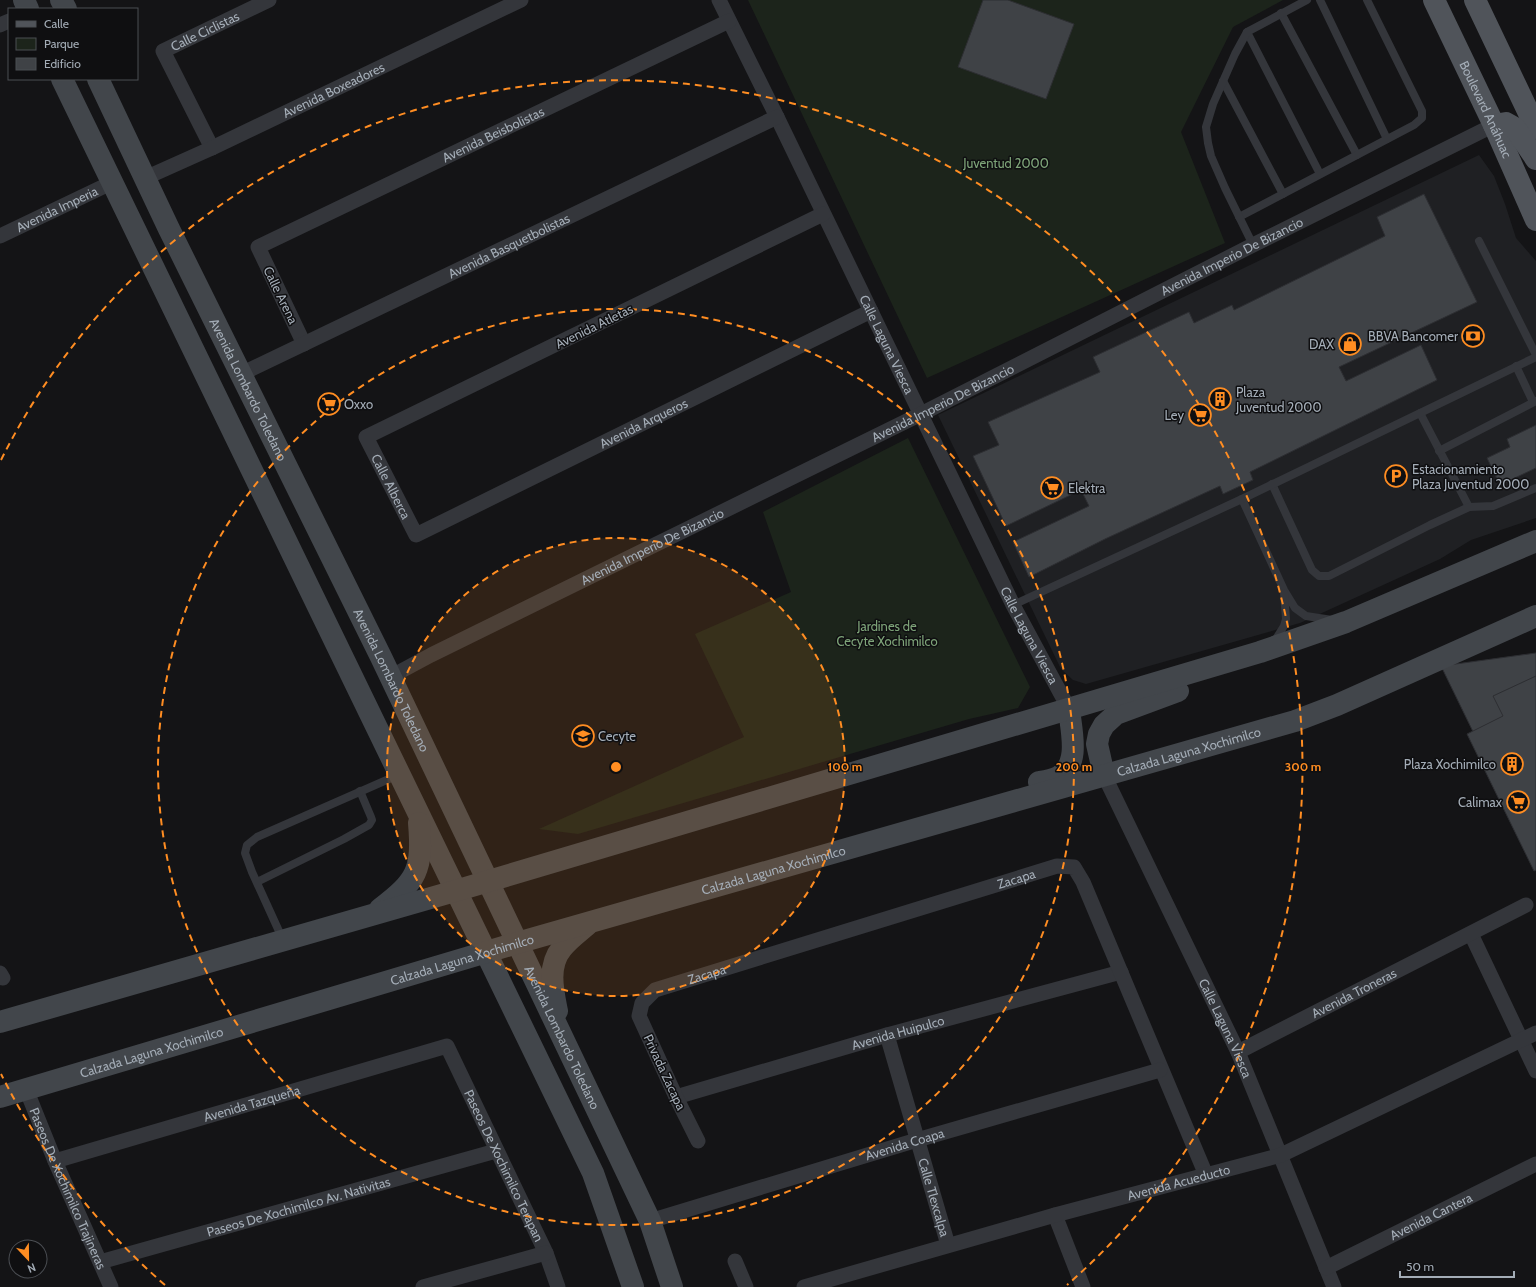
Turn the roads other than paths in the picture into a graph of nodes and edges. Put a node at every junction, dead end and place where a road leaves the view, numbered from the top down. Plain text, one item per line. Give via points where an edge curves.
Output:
1 (269, 0) edge
2 (521, 0) edge
3 (719, 0) edge
4 (1307, 0) edge
5 (1320, 0) edge
6 (1367, 0) edge
7 (1434, 0) edge
8 (1475, 0) edge
9 (1281, 13) junction
10 (729, 21) junction
11 (1247, 32) junction
12 (62, 80) edge
13 (98, 80) edge
14 (1223, 82) junction
15 (777, 117) junction
16 (1494, 125) junction
17 (1536, 128) edge
18 (1387, 139) junction
19 (212, 148) junction
20 (1357, 155) junction
21 (1536, 158) edge
22 (1320, 174) junction
23 (145, 178) junction
24 (113, 182) junction
25 (1283, 194) junction
26 (823, 214) junction
27 (1239, 217) junction
28 (1536, 220) edge
29 (169, 229) junction
30 (0, 236) edge
31 (1479, 241) dead end
32 (1253, 245) junction
33 (258, 246) joint
34 (172, 304) junction
35 (871, 311) junction
36 (304, 344) junction
37 (1536, 356) edge
38 (1516, 366) junction
39 (239, 369) junction
40 (1535, 402) edge
41 (1420, 412) junction
42 (921, 414) junction
43 (366, 437) joint
44 (1439, 451) junction
45 (1272, 484) junction
46 (1536, 488) edge
47 (1242, 499) junction
48 (1469, 508) junction
49 (416, 535) joint
50 (1536, 541) edge
51 (1284, 590) junction
52 (1014, 605) junction
53 (1536, 616) edge
54 (1346, 622) junction
55 (1302, 638) junction
56 (1260, 652) junction
57 (390, 677) junction
58 (1069, 709) junction
59 (399, 774) junction
60 (1104, 775) junction
61 (360, 791) junction
62 (418, 814) junction
63 (856, 845) junction
64 (488, 881) junction
65 (257, 882) junction
66 (455, 891) junction
67 (1526, 905) dead end
68 (370, 916) junction
69 (591, 921) junction
70 (1471, 934) junction
71 (284, 941) junction
72 (516, 943) junction
73 (485, 952) junction
74 (1121, 972) junction
75 (642, 1003) joint
76 (0, 1022) edge
77 (1536, 1033) edge
78 (560, 1034) junction
79 (887, 1035) junction
80 (1520, 1040) junction
81 (447, 1046) joint
82 (1238, 1052) junction
83 (1160, 1070) junction
84 (1536, 1071) edge
85 (26, 1089) junction
86 (0, 1097) edge
87 (676, 1097) junction
88 (917, 1140) junction
89 (698, 1141) dead end
90 (496, 1150) junction
91 (1281, 1155) junction
92 (55, 1161) junction
93 (1536, 1164) edge
94 (1206, 1175) junction
95 (1055, 1216) junction
96 (650, 1221) junction
97 (948, 1245) junction
98 (546, 1253) junction
99 (735, 1261) dead end
100 (100, 1262) junction
101 (1326, 1268) junction
102 (111, 1287) edge
103 (423, 1287) edge
104 (558, 1287) edge
105 (633, 1287) edge
106 (672, 1287) edge
107 (746, 1287) edge
108 (804, 1287) edge
109 (1083, 1287) edge
110 (1334, 1287) edge

1 - 19 street, Calle Ciclistas via 163,51
2 - 19 street, Avenida Boxeadores
3 - 10 street, Calle Laguna Viesca
4 - 9 lane
5 - 18 lane
6 - 18 lane via 1422,111 1422,118 1414,125
7 - 16 main road, Boulevard Anáhuac
8 - 17 main road
9 - 11 lane
9 - 20 lane
10 - 15 street, Calle Laguna Viesca
10 - 33 street, Avenida Beisbolistas
11 - 14 lane
11 - 22 lane
12 - 24 main road
13 - 23 main road, Avenida Lombardo Toledano
14 - 25 lane
14 - 27 lane via 1212,104 1206,127 1214,163
15 - 26 street, Calle Laguna Viesca
15 - 36 street, Avenida Basquetbolistas
16 - 21 main road via 1506,123 1515,128
16 - 28 main road, Boulevard Anáhuac
16 - 32 street, Avenida Imperio De Bizancio
18 - 20 lane
19 - 23 street, Avenida Boxeadores
20 - 22 lane
22 - 25 lane
23 - 29 main road, Avenida Lombardo Toledano
24 - 29 main road via 142,221 153,229
24 - 30 street, Avenida Imperia
24 - 34 main road
25 - 27 lane
26 - 35 street, Calle Laguna Viesca
26 - 43 street, Avenida Atletas
27 - 32 lane
29 - 39 main road, Avenida Lombardo Toledano
31 - 37 lane
32 - 42 street, Avenida Imperio De Bizancio
33 - 36 street, Calle Arena
34 - 39 main road via 183,301 196,305
34 - 59 main road
35 - 42 street, Calle Laguna Viesca
35 - 49 street, Avenida Arqueros
36 - 39 street, Avenida Basquetbolistas
37 - 38 lane
38 - 40 lane
38 - 41 lane
39 - 57 main road, Avenida Lombardo Toledano
40 - 44 lane
41 - 44 lane
41 - 45 lane
42 - 52 street, Calle Laguna Viesca
42 - 57 street, Avenida Imperio De Bizancio
43 - 49 street, Calle Alberca
44 - 48 lane
45 - 47 lane
45 - 48 lane via 1312,570 1319,576 1328,576
46 - 48 lane via 1493,506
47 - 51 lane
47 - 52 lane
50 - 54 main road
51 - 54 lane via 1295,608 1306,616
51 - 56 lane via 1284,626 1274,642
52 - 58 street, Calle Laguna Viesca
53 - 60 main road, Calzada Laguna Xochimilco via 1312,715
54 - 55 main road
55 - 56 main road
55 - 60 main road via 1273,656 1116,714 1104,725 1097,744
56 - 58 main road
57 - 64 main road, Avenida Lombardo Toledano
58 - 63 main road via 1073,750 1071,762 1058,777 895,825 878,831
58 - 64 main road
59 - 61 lane
59 - 62 main road
60 - 63 main road, Calzada Laguna Xochimilco
60 - 82 street, Calle Laguna Viesca
61 - 65 lane via 372,820 369,825
61 - 65 lane via 257,837 247,845 245,853
62 - 66 main road
62 - 68 main road via 421,841 419,865 410,883 399,895
63 - 69 main road, Calzada Laguna Xochimilco
64 - 66 main road
64 - 72 main road, Avenida Lombardo Toledano
65 - 71 lane
66 - 68 main road
66 - 73 main road
67 - 70 street, Avenida Troneras
68 - 71 main road
69 - 72 main road, Calzada Laguna Xochimilco
69 - 78 main road via 561,948 554,964 552,982
70 - 80 street
70 - 82 street, Avenida Troneras
71 - 76 main road
72 - 73 main road, Calzada Laguna Xochimilco
72 - 78 main road, Avenida Lombardo Toledano
73 - 85 main road, Calzada Laguna Xochimilco
73 - 105 main road via 592,1173
74 - 75 street, Zacapa via 1083,882 1074,867 1057,866 655,990
74 - 79 street, Avenida Huipulco
74 - 83 street, Zacapa
75 - 87 street, Privada Zacapa via 639,1016
77 - 80 street, Avenida Acueducto
78 - 96 main road, Avenida Lombardo Toledano
79 - 87 street, Avenida Huipulco
79 - 88 street, Calle Tlexcalpa
80 - 84 street
80 - 91 street, Avenida Acueducto
81 - 90 street, Paseos De Xochimilco Terapan
81 - 92 street, Avenida Tazqueña
82 - 91 street, Calle Laguna Viesca
83 - 88 street, Avenida Coapa
83 - 94 street, Zacapa
85 - 86 main road, Calzada Laguna Xochimilco
85 - 92 street, Paseos De Xochimilco Trajineras
87 - 89 street, Privada Zacapa
88 - 96 street, Avenida Coapa
88 - 97 street, Calle Tlexcalpa
90 - 98 street, Paseos De Xochimilco Terapan
90 - 100 street, Paseos De Xochimilco Av. Nativitas
91 - 94 street, Avenida Acueducto
91 - 101 street, Calle Laguna Viesca
92 - 100 street, Paseos De Xochimilco Trajineras
93 - 101 street, Avenida Cantera
94 - 95 street, Avenida Acueducto
95 - 97 street, Avenida Acueducto
95 - 109 street
96 - 106 main road, Avenida Lombardo Toledano
97 - 108 street, Avenida Acueducto
98 - 103 street
98 - 104 street, Paseos De Xochimilco Terapan
99 - 107 street
100 - 102 street, Paseos De Xochimilco Trajineras
101 - 110 street, Calle Laguna Viesca

